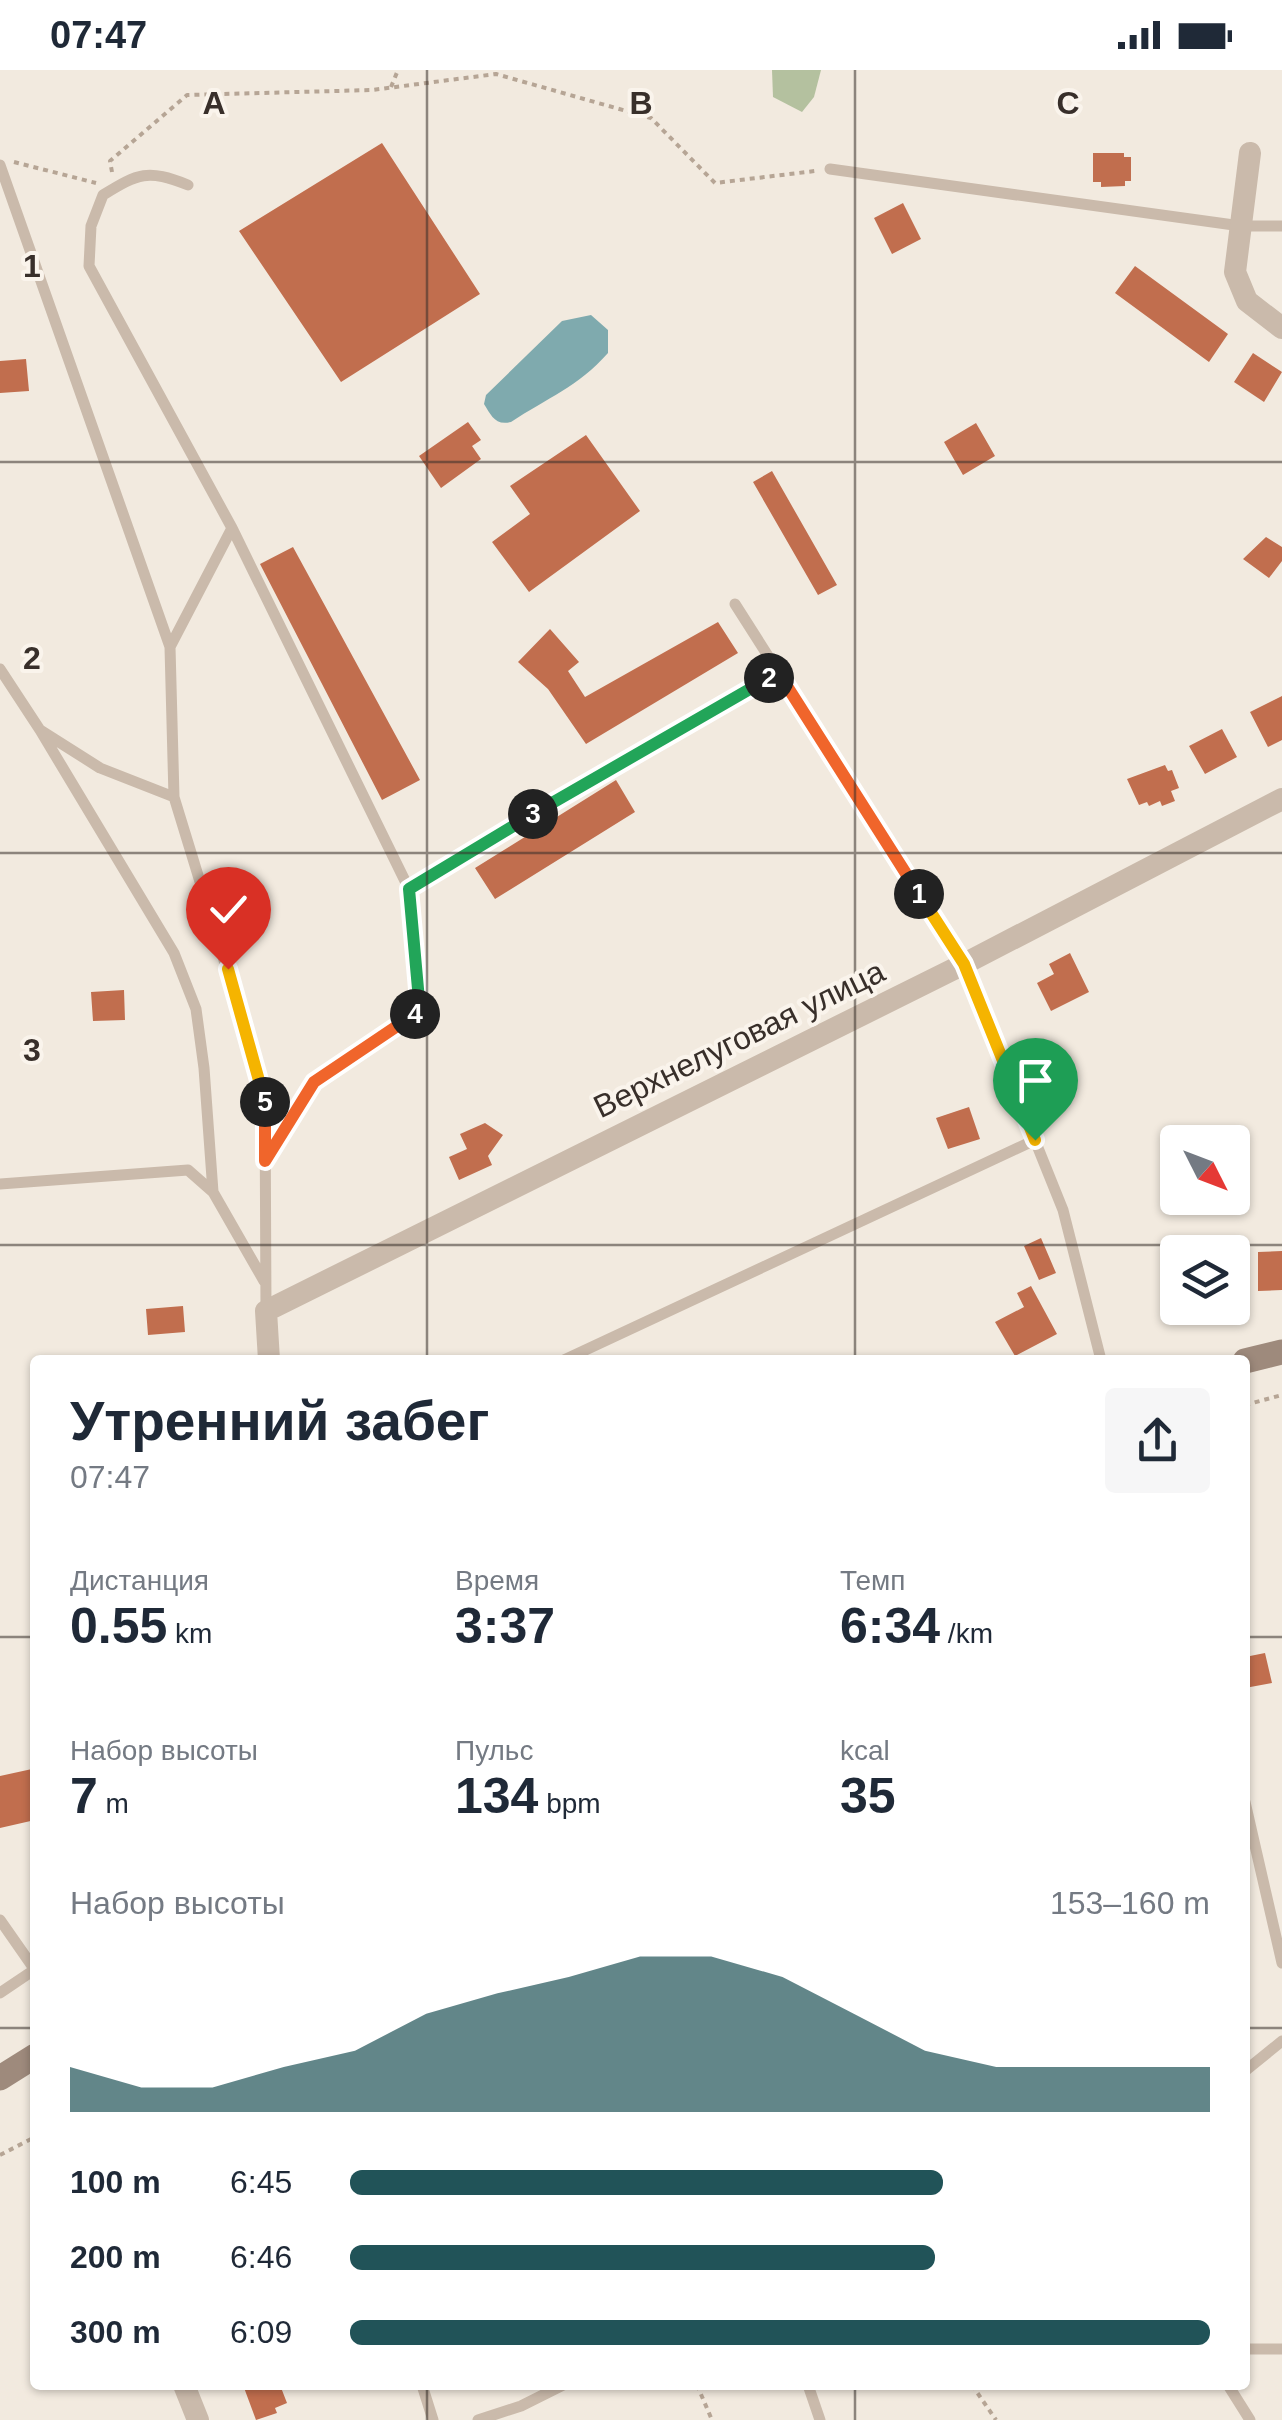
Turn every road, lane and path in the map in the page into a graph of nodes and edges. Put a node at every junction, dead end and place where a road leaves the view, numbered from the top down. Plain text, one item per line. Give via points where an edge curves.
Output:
1 (398, 70) edge
2 (390, 87) junction
3 (1250, 153) dead end
4 (0, 162) edge
5 (830, 169) joint
6 (188, 185) dead end
7 (114, 188) junction
8 (1241, 226) junction
9 (1282, 226) edge
10 (1282, 328) edge
11 (232, 528) junction
12 (734, 604) dead end
13 (170, 647) junction
14 (0, 668) edge
15 (778, 672) junction
16 (40, 730) junction
17 (174, 797) junction
18 (1282, 798) edge
19 (409, 889) junction
20 (964, 964) junction
21 (1035, 1140) junction
22 (265, 1161) junction
23 (0, 1184) edge
24 (213, 1192) junction
25 (266, 1284) junction
26 (266, 1310) junction
27 (1282, 1352) edge
28 (269, 1355) edge
29 (575, 1355) edge
30 (1100, 1355) edge
31 (1250, 1359) edge
32 (1282, 1395) edge
33 (1250, 1404) edge
34 (1250, 1824) edge
35 (0, 1920) edge
36 (1282, 1963) edge
37 (30, 1964) edge
38 (30, 1973) edge
39 (0, 1992) edge
40 (1282, 2041) edge
41 (30, 2059) edge
42 (1250, 2067) edge
43 (0, 2078) edge
44 (30, 2140) edge
45 (0, 2155) edge
46 (1282, 2349) edge
47 (1250, 2350) edge
48 (186, 2390) edge
49 (424, 2390) edge
50 (553, 2390) edge
51 (698, 2390) edge
52 (810, 2390) edge
53 (975, 2390) edge
54 (1231, 2390) edge
55 (198, 2420) edge
56 (433, 2420) edge
57 (478, 2420) edge
58 (712, 2420) edge
59 (820, 2420) edge
60 (996, 2420) edge
61 (1250, 2420) edge

1 - 2 path
2 - 5 path via 496,74 651,118 715,183
2 - 7 path via 187,95 110,161
3 - 8 street
4 - 7 path
4 - 13 lane
5 - 8 lane
6 - 7 lane via 145,173
7 - 11 lane via 103,195 90,226 89,266
8 - 9 lane
8 - 10 street via 1235,272 1247,301
11 - 13 lane
11 - 19 lane
12 - 15 lane
13 - 17 lane
14 - 16 lane
15 - 19 lane
15 - 20 lane
16 - 17 lane via 100,768
16 - 24 lane via 174,952 196,1009
17 - 22 lane via 265,1094
18 - 20 street, Верхнелуговая улица
19 - 22 lane via 420,1011 314,1082
20 - 21 lane
20 - 26 street, Верхнелуговая улица
21 - 29 lane
21 - 30 lane via 1064,1210
22 - 25 lane
23 - 24 lane via 188,1170
24 - 25 lane
25 - 26 lane
26 - 28 street
27 - 31 main road
32 - 33 path
34 - 36 lane
35 - 37 lane
38 - 39 lane
40 - 42 lane
41 - 43 main road
44 - 45 path
46 - 47 lane
48 - 55 street
49 - 56 lane
50 - 57 lane
51 - 58 path
52 - 59 lane
53 - 60 path
54 - 61 lane

